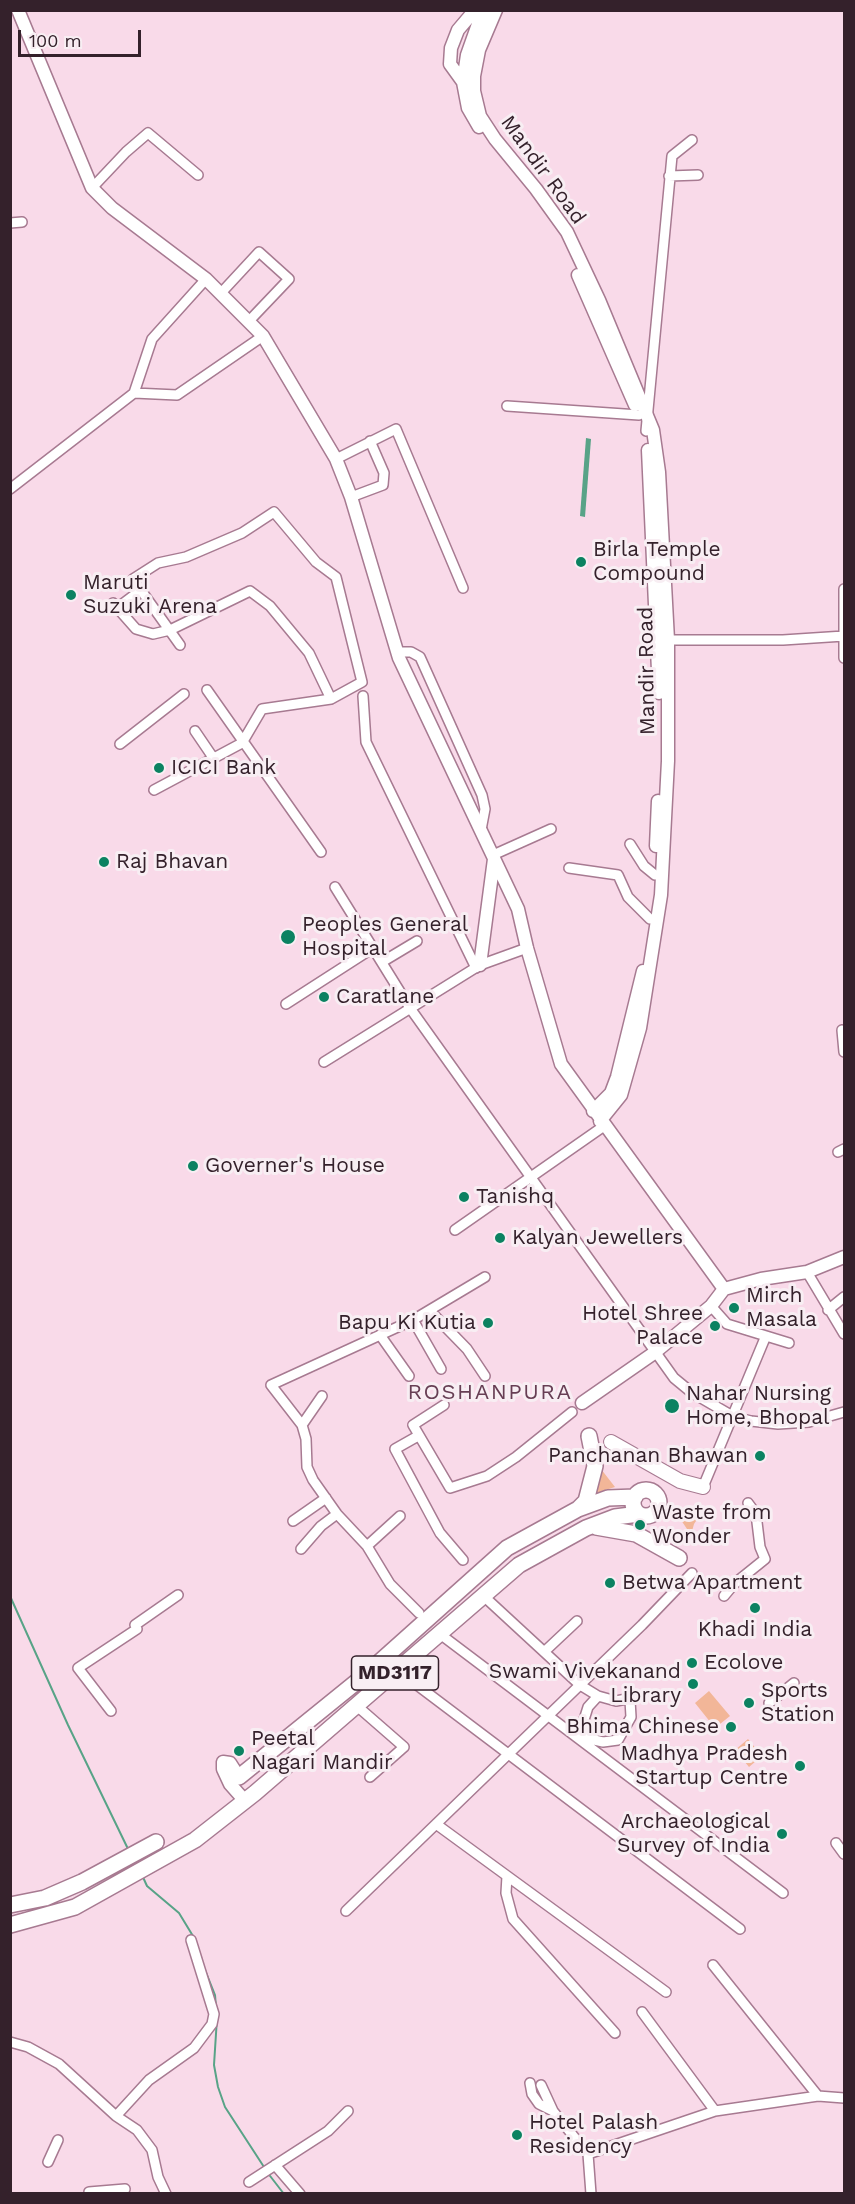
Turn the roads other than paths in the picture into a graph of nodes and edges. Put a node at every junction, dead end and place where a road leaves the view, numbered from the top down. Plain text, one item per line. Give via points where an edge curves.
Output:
1 (18, 10) edge
2 (476, 10) edge
3 (483, 10) edge
4 (496, 10) edge
5 (463, 82) junction
6 (692, 140) dead end
7 (198, 175) dead end
8 (698, 175) dead end
9 (669, 176) junction
10 (92, 189) junction
11 (10, 222) edge
12 (22, 222) dead end
13 (206, 279) junction
14 (221, 293) junction
15 (249, 321) junction
16 (263, 336) junction
17 (134, 393) junction
18 (507, 406) dead end
19 (643, 416) junction
20 (370, 441) junction
21 (336, 459) junction
22 (10, 489) edge
23 (351, 497) junction
24 (463, 588) dead end
25 (844, 589) edge
26 (141, 590) junction
27 (170, 630) junction
28 (844, 637) edge
29 (668, 640) junction
30 (180, 645) dead end
31 (398, 652) junction
32 (844, 658) edge
33 (207, 690) dead end
34 (184, 694) dead end
35 (363, 696) dead end
36 (331, 699) junction
37 (195, 731) dead end
38 (242, 743) junction
39 (120, 744) dead end
40 (212, 756) junction
41 (154, 790) dead end
42 (551, 829) dead end
43 (481, 830) junction
44 (630, 844) dead end
45 (321, 852) dead end
46 (494, 856) junction
47 (569, 868) dead end
48 (655, 875) junction
49 (335, 887) dead end
50 (650, 919) junction
51 (417, 941) dead end
52 (373, 948) junction
53 (527, 948) junction
54 (382, 963) junction
55 (478, 966) junction
56 (286, 1004) dead end
57 (410, 1008) junction
58 (842, 1030) dead end
59 (844, 1052) edge
60 (324, 1062) dead end
61 (599, 1119) junction
62 (529, 1178) junction
63 (455, 1230) dead end
64 (844, 1257) edge
65 (807, 1272) junction
66 (485, 1277) dead end
67 (724, 1289) junction
68 (844, 1297) edge
69 (711, 1306) junction
70 (828, 1310) junction
71 (430, 1311) junction
72 (413, 1320) junction
73 (844, 1334) edge
74 (380, 1335) junction
75 (765, 1338) junction
76 (789, 1343) dead end
77 (654, 1353) junction
78 (441, 1369) dead end
79 (409, 1376) dead end
80 (485, 1376) dead end
81 (322, 1396) dead end
82 (444, 1405) dead end
83 (577, 1407) joint
84 (844, 1412) edge
85 (734, 1417) junction
86 (303, 1425) junction
87 (418, 1436) junction
88 (589, 1436) dead end
89 (610, 1442) dead end
90 (703, 1487) joint
91 (635, 1497) junction
92 (326, 1498) junction
93 (748, 1503) dead end
94 (578, 1509) junction
95 (337, 1514) junction
96 (639, 1514) junction
97 (400, 1516) dead end
98 (293, 1521) dead end
99 (586, 1528) junction
100 (367, 1546) junction
101 (301, 1549) dead end
102 (679, 1558) dead end
103 (463, 1560) dead end
104 (692, 1573) dead end
105 (178, 1595) dead end
106 (724, 1596) dead end
107 (489, 1601) dead end
108 (419, 1613) dead end
109 (577, 1621) dead end
110 (440, 1634) junction
111 (544, 1652) junction
112 (413, 1682) dead end
113 (794, 1683) dead end
114 (580, 1685) junction
115 (598, 1696) junction
116 (769, 1703) dead end
117 (357, 1706) junction
118 (111, 1711) dead end
119 (548, 1716) junction
120 (509, 1755) junction
121 (239, 1777) joint
122 (370, 1777) dead end
123 (245, 1801) junction
124 (436, 1824) junction
125 (156, 1842) dead end
126 (836, 1844) dead end
127 (844, 1854) edge
128 (507, 1876) junction
129 (783, 1893) dead end
130 (10, 1905) edge
131 (346, 1911) dead end
132 (10, 1925) edge
133 (740, 1929) dead end
134 (191, 1940) dead end
135 (713, 1965) dead end
136 (666, 1992) dead end
137 (642, 2012) dead end
138 (615, 2033) dead end
139 (10, 2042) edge
140 (530, 2083) dead end
141 (541, 2085) dead end
142 (818, 2096) junction
143 (844, 2098) edge
144 (348, 2111) dead end
145 (553, 2111) junction
146 (715, 2111) junction
147 (116, 2116) junction
148 (58, 2140) dead end
149 (588, 2154) junction
150 (48, 2162) dead end
151 (267, 2169) junction
152 (249, 2182) dead end
153 (125, 2189) dead end
154 (89, 2192) edge
155 (166, 2193) edge
156 (300, 2193) edge
157 (591, 2193) edge

1 - 10 street
2 - 5 street via 458,30 451,48 450,64
3 - 5 street, Mandir Road via 467,55
4 - 19 street, Mandir Road via 478,50 474,76 480,116 567,232 602,307
5 - 19 street, Mandir Road via 474,121 561,238
6 - 9 street via 672,156
7 - 10 street via 148,133
8 - 9 street
9 - 19 street
10 - 13 street
11 - 12 street
13 - 14 street
13 - 17 street via 152,339
14 - 15 street
14 - 15 street via 259,252 289,279
15 - 16 street
16 - 17 street via 177,395
16 - 21 street
17 - 22 street
18 - 19 street
19 - 29 street, Mandir Road via 654,435 659,472
19 - 48 street, Mandir Road via 656,570 661,735
20 - 21 street
20 - 23 street via 384,473 382,485
20 - 24 street via 396,429
21 - 23 street
23 - 31 street
25 - 28 street
26 - 27 street
26 - 27 street via 115,605 136,629 153,634
26 - 36 street via 133,579 158,563 186,557 233,537 274,512 316,562 336,577 362,682
27 - 30 street
27 - 36 street via 250,591 270,606 309,653
28 - 29 street
28 - 32 street
29 - 61 street, Mandir Road via 666,828 654,954 640,1028 621,1095
31 - 43 street
31 - 43 street via 420,657 482,795 485,809
33 - 38 street
34 - 39 street
35 - 55 street via 366,742
36 - 38 street via 262,709
37 - 40 street
38 - 40 street
38 - 45 street
40 - 41 street
42 - 46 street
43 - 46 street
44 - 48 street via 644,867
46 - 53 street via 518,909
46 - 55 street
47 - 50 street via 618,876 628,897
48 - 50 street, Mandir Road
49 - 52 street
50 - 61 street, Mandir Road via 645,958 617,1077
51 - 54 street
52 - 54 street
52 - 56 street
53 - 55 street
53 - 61 street via 561,1064
54 - 57 street
55 - 57 street
57 - 60 street
57 - 62 street
58 - 59 street
61 - 62 street
61 - 67 street
62 - 63 street
62 - 77 street
64 - 65 street
65 - 67 street
65 - 70 street
66 - 71 street
67 - 69 street
68 - 70 street
69 - 75 street via 727,1324
69 - 77 street
70 - 73 street
71 - 72 street
71 - 80 street via 467,1349
72 - 74 street
72 - 78 street
74 - 79 street
74 - 86 street via 271,1384
75 - 76 street
75 - 85 street
77 - 83 street
77 - 85 street via 682,1386
81 - 86 street
82 - 87 street via 413,1425
83 - 87 street via 487,1476 450,1488
84 - 85 street via 826,1419 778,1424
85 - 90 street
86 - 92 street via 307,1467
87 - 103 street via 395,1449 440,1533
88 - 94 main road via 595,1466 586,1501
89 - 90 main road via 680,1481
91 - 94 main road, MD3117 via 608,1498
91 - 96 main road via 633,1506
91 - 96 main road, MD3117 via 648,1490 658,1500 653,1513
92 - 95 street
92 - 98 street
93 - 106 street via 756,1514 765,1559
94 - 121 main road, MD3117 via 507,1548 365,1675
95 - 100 street
95 - 101 street
96 - 99 main road, MD3117 via 615,1517
97 - 100 street
99 - 102 main road via 603,1527 636,1534
99 - 110 main road, MD3117 via 519,1565
100 - 108 street via 390,1584
104 - 114 street
105 - 118 street via 78,1668
107 - 111 street
109 - 111 street
110 - 117 main road, MD3117
110 - 119 street
111 - 114 street
112 - 120 street
113 - 116 street
114 - 115 street
114 - 119 street
115 - 115 street via 588,1707 584,1733 603,1743 618,1740 631,1718 633,1699 616,1701
117 - 122 street via 404,1747
117 - 123 main road, MD3117
119 - 120 street
119 - 129 street
120 - 124 street
120 - 133 street
121 - 123 street via 230,1763 223,1762 230,1784
123 - 132 main road, MD3117 via 195,1840 122,1883 75,1907
124 - 128 street
124 - 131 street
125 - 130 main road via 45,1898
126 - 127 street
128 - 136 street
128 - 138 street via 506,1893 513,1918
134 - 147 street via 214,2014 212,2024 194,2048 149,2080
135 - 142 street
137 - 146 street
139 - 147 street via 59,2064
140 - 145 street via 539,2104
141 - 145 street
142 - 143 street
142 - 146 street
144 - 151 street via 327,2131
145 - 149 street
146 - 149 street
147 - 155 street via 137,2130 152,2150
148 - 150 street
149 - 157 street
151 - 152 street
151 - 156 street
153 - 154 street

